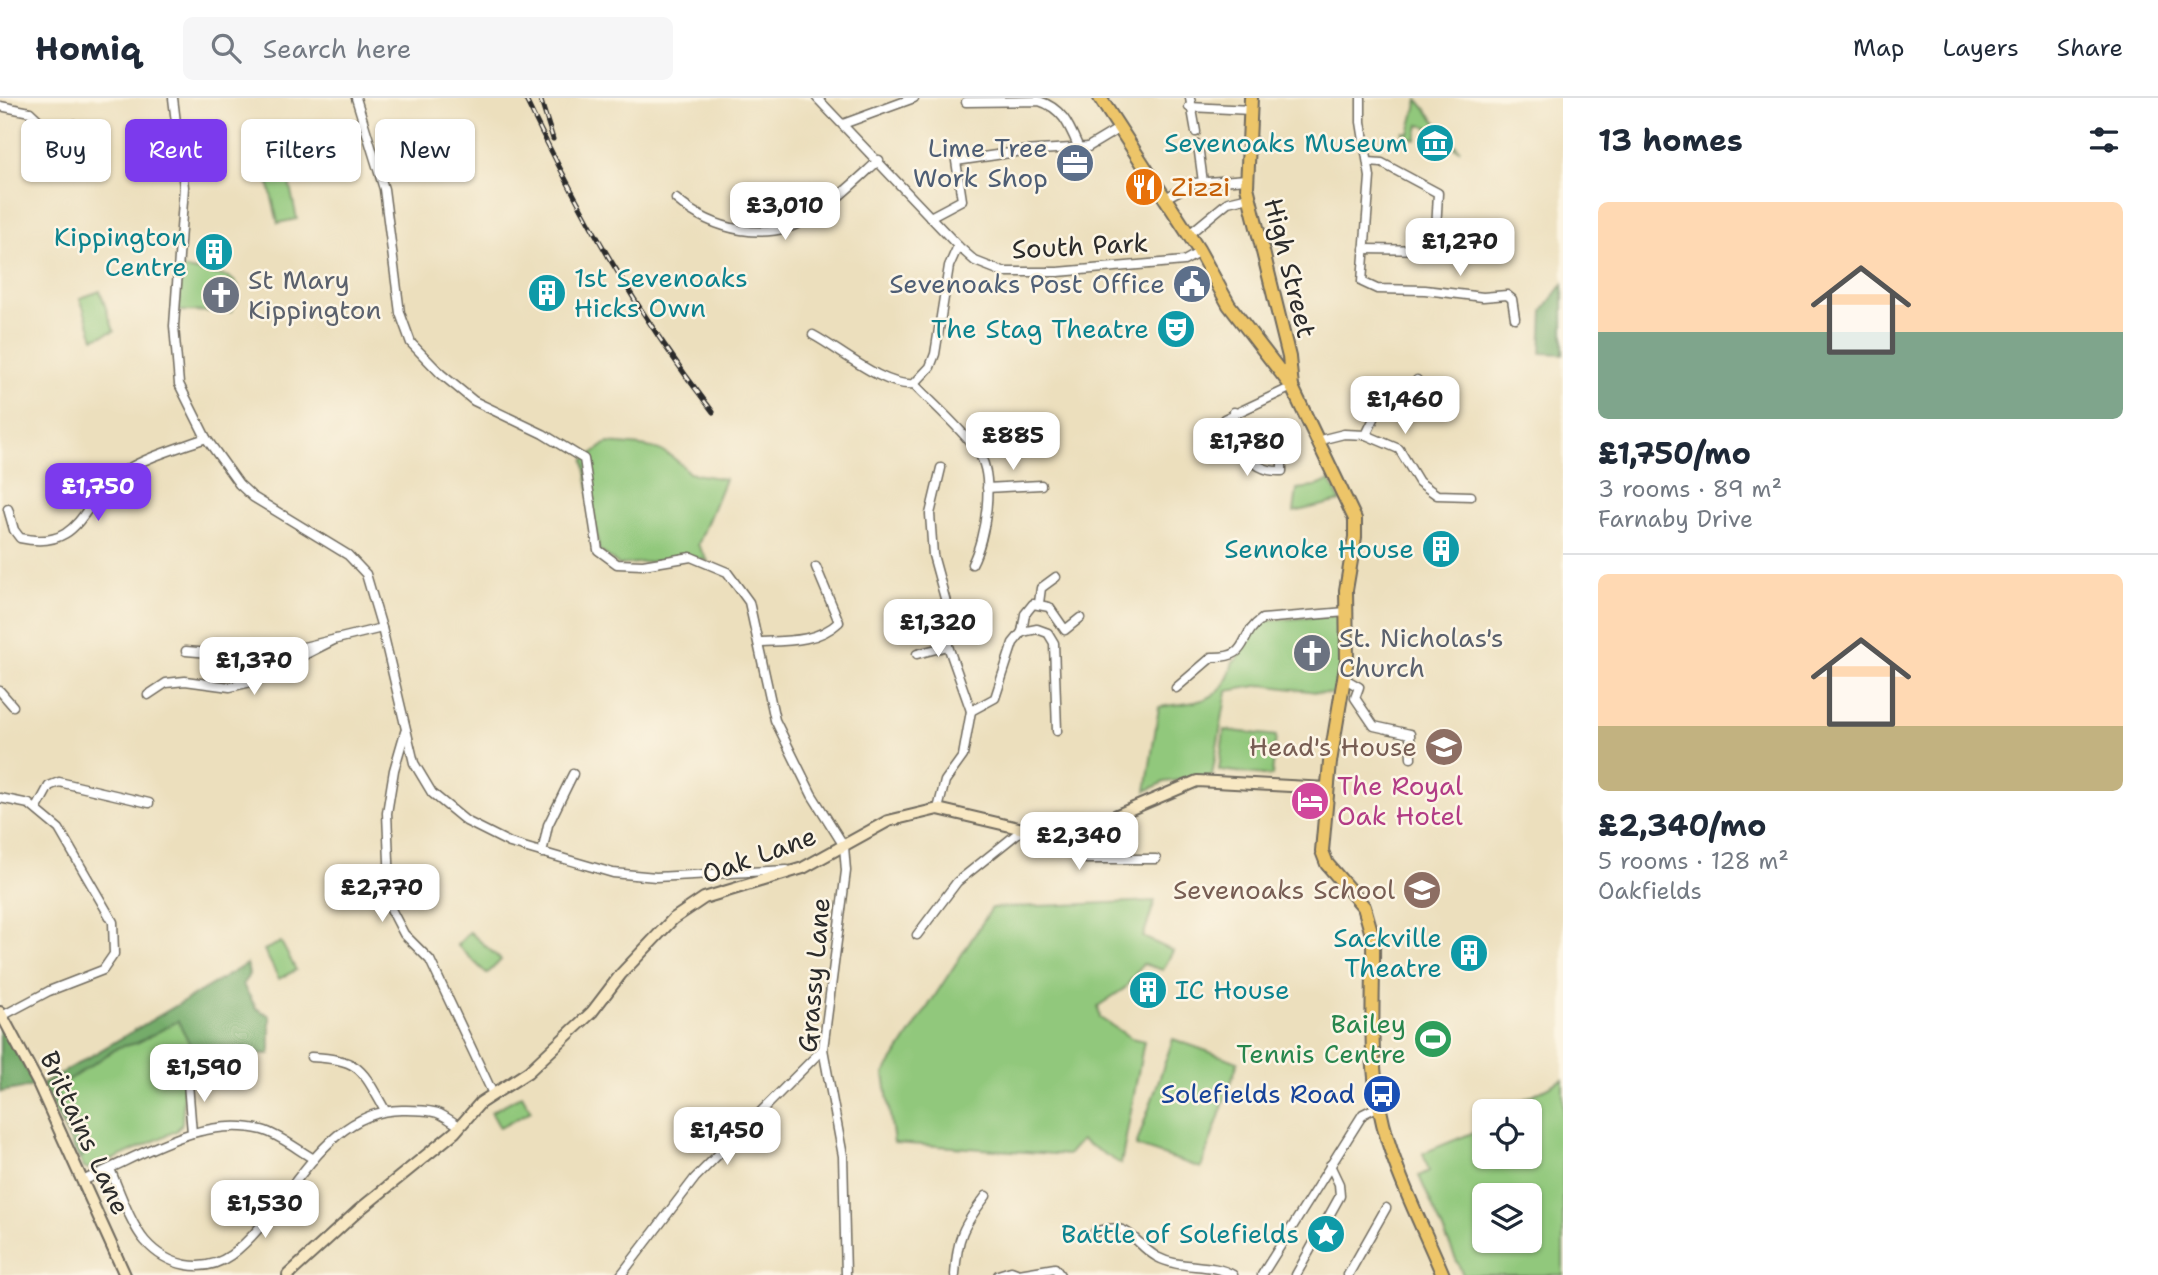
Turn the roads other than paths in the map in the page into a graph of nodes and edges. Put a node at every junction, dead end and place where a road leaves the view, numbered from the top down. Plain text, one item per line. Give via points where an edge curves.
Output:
1 (173, 98) edge
2 (356, 98) edge
3 (817, 98) edge
4 (914, 98) edge
5 (1100, 98) edge
6 (1361, 98) edge
7 (1027, 99) edge
8 (966, 102) dead end
9 (1189, 102) edge
10 (1251, 104) edge
11 (0, 106) edge
12 (37, 119) edge
13 (843, 124) junction
14 (1118, 129) junction
15 (1196, 132) dead end
16 (1198, 145) dead end
17 (1077, 146) junction
18 (1368, 158) junction
19 (879, 160) junction
20 (1247, 179) junction
21 (1203, 181) junction
22 (1249, 197) junction
23 (1163, 199) junction
24 (676, 200) dead end
25 (930, 217) junction
26 (1188, 235) junction
27 (958, 246) junction
28 (1364, 249) junction
29 (1200, 252) junction
30 (1515, 318) dead end
31 (813, 335) dead end
32 (1289, 357) junction
33 (1276, 365) junction
34 (1417, 380) dead end
35 (914, 384) junction
36 (1292, 387) junction
37 (1234, 412) junction
38 (1224, 419) dead end
39 (1367, 435) junction
40 (206, 438) junction
41 (1316, 441) junction
42 (1282, 455) dead end
43 (941, 468) dead end
44 (1041, 485) dead end
45 (987, 488) junction
46 (1471, 496) dead end
47 (8, 509) dead end
48 (972, 564) dead end
49 (816, 568) dead end
50 (1056, 577) dead end
51 (1039, 603) junction
52 (1346, 612) junction
53 (1080, 618) dead end
54 (382, 628) junction
55 (1021, 632) junction
56 (336, 639) junction
57 (760, 642) junction
58 (948, 646) junction
59 (921, 649) dead end
60 (186, 651) dead end
61 (1345, 679) junction
62 (1176, 688) dead end
63 (0, 691) edge
64 (148, 695) dead end
65 (13, 706) dead end
66 (971, 711) junction
67 (1057, 720) junction
68 (1046, 721) dead end
69 (406, 729) junction
70 (1057, 731) dead end
71 (1411, 758) dead end
72 (573, 774) dead end
73 (1327, 788) junction
74 (0, 798) edge
75 (149, 803) dead end
76 (37, 808) junction
77 (938, 809) junction
78 (1023, 829) junction
79 (1070, 835) junction
80 (844, 846) junction
81 (542, 853) junction
82 (1156, 859) dead end
83 (803, 869) junction
84 (917, 934) dead end
85 (1, 1014) edge
86 (823, 1049) junction
87 (311, 1057) dead end
88 (220, 1078) dead end
89 (493, 1094) junction
90 (1379, 1106) junction
91 (385, 1110) junction
92 (459, 1126) junction
93 (192, 1133) junction
94 (314, 1159) junction
95 (1330, 1166) junction
96 (110, 1169) junction
97 (84, 1180) junction
98 (986, 1196) dead end
99 (1386, 1208) dead end
100 (1095, 1232) dead end
101 (125, 1275) edge
102 (288, 1275) edge
103 (621, 1275) edge
104 (846, 1275) edge
105 (955, 1275) edge
106 (998, 1275) edge
107 (1060, 1275) edge
108 (1233, 1275) edge
109 (1262, 1275) edge
110 (1296, 1275) edge
111 (1348, 1275) edge
112 (1443, 1275) edge

1 - 40 street via 184,187 176,265 175,356 179,384
2 - 57 street via 384,189 400,313 411,343 474,401 584,459 598,550 617,564 691,557 727,572 749,602
3 - 13 street, South Park
4 - 13 street
5 - 14 main road
6 - 18 street via 1360,122
7 - 8 street
7 - 17 street via 1049,104 1062,114
9 - 10 street
9 - 15 street
10 - 20 main road, High Street
11 - 12 street via 30,112
13 - 19 street, South Park
14 - 17 street via 1088,147
14 - 23 main road
16 - 21 street
17 - 25 street via 956,161 962,200
18 - 28 street
18 - 28 street via 1438,194 1435,250
19 - 24 street via 811,217 770,230 718,226
19 - 25 street, South Park
20 - 21 street
20 - 22 main road, High Street
21 - 23 street
22 - 26 street via 1228,202
22 - 32 main road, High Street
23 - 26 main road
25 - 27 street, South Park
26 - 29 main road
27 - 29 street, South Park via 975,261 1003,272 1184,261
27 - 35 street via 949,266 935,354
28 - 30 street via 1362,282 1377,289 1507,295
29 - 33 main road via 1229,305
31 - 35 street via 885,379 901,386
32 - 33 main road
32 - 36 main road, High Street
33 - 36 main road
34 - 39 street via 1411,394 1384,398
35 - 45 street via 980,454
36 - 37 street
36 - 41 main road, High Street
37 - 38 street
37 - 42 street via 1233,428 1252,464 1266,471 1282,471
39 - 41 street via 1344,434
39 - 46 street via 1399,449 1419,482 1437,495
40 - 47 street via 158,455 107,482 80,524 67,532 33,541 20,538
40 - 54 street via 253,497 348,555 366,574
41 - 52 main road, High Street via 1355,519
43 - 58 street via 930,508 933,555 950,621
44 - 45 street
45 - 48 street via 985,523
49 - 57 street via 839,622 827,634
50 - 51 street via 1041,588
51 - 53 street via 1052,609 1065,630
51 - 55 street via 1024,614
52 - 61 main road, High Street
52 - 62 street via 1262,619 1252,627 1240,650 1231,657 1212,657
54 - 56 street
54 - 69 street
55 - 66 street via 995,698
55 - 67 street via 1048,632 1054,643
56 - 60 street via 246,656
56 - 64 street via 251,682 230,687 166,683
57 - 80 street via 775,720 812,795
58 - 59 street
58 - 66 street
61 - 71 street via 1359,687 1355,698 1374,726 1410,734
61 - 73 main road, High Street
63 - 65 street
66 - 77 street via 963,756 945,781
67 - 68 street
67 - 70 street
69 - 81 street via 414,763 432,793 466,821 510,844
69 - 89 street via 387,813 391,909 404,934 430,960
72 - 81 street via 548,825
73 - 79 street via 1197,781
73 - 90 main road, High Street via 1322,855 1364,907 1373,938 1372,1019
74 - 76 street
75 - 76 street via 59,782 49,786
76 - 85 street via 59,829 113,922 114,954 103,970
77 - 78 street, Oak Lane
77 - 80 street, Oak Lane via 888,821
78 - 79 street, Oak Lane
78 - 84 street via 957,882
79 - 82 street via 1073,850 1087,859
80 - 83 street, Oak Lane
80 - 86 street, Grassy Lane via 846,871
81 - 83 street via 613,873 656,877
83 - 89 street, Oak Lane via 704,898 673,919 592,1012 528,1072
85 - 97 street, Brittains Lane
86 - 103 street via 695,1178
86 - 104 street, Grassy Lane via 843,1156
87 - 91 street via 342,1059 361,1069
88 - 93 street via 200,1077 188,1083
89 - 92 street, Oak Lane
90 - 95 street via 1363,1114
90 - 112 main road, High Street
91 - 92 street via 436,1110
91 - 94 street via 345,1130
92 - 102 street, Oak Lane
93 - 94 street via 225,1128 263,1130
93 - 96 street
94 - 96 street via 233,1254 207,1266 171,1262 144,1240
95 - 109 street
95 - 110 street via 1340,1196
96 - 97 street
97 - 101 street, Brittains Lane
98 - 105 street via 961,1232
99 - 111 street
100 - 108 street via 1124,1229 1157,1257
106 - 107 street via 1055,1268

